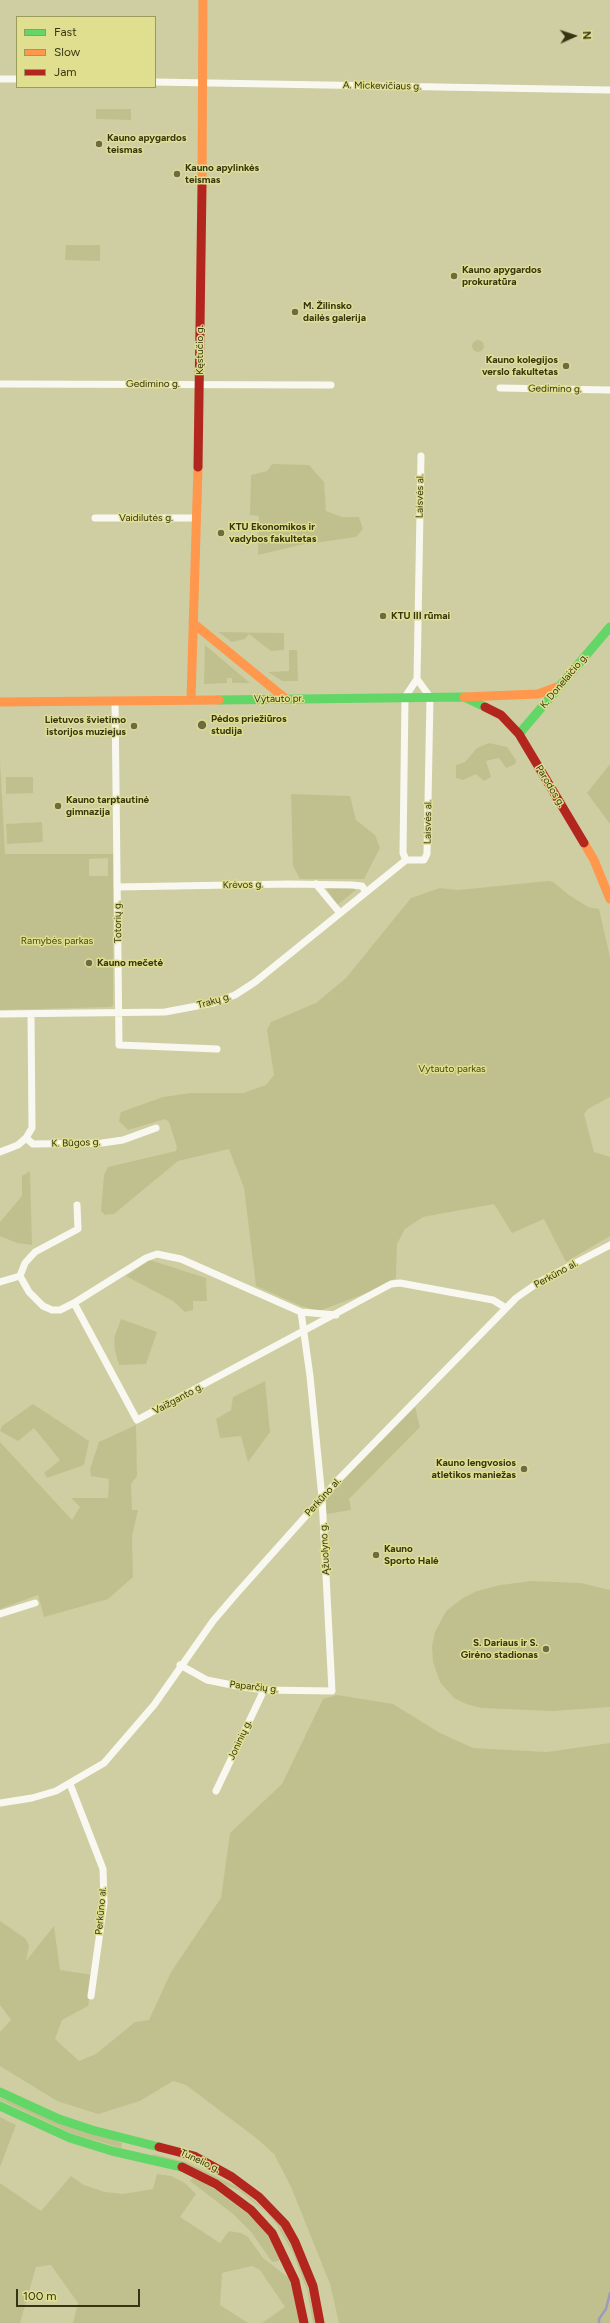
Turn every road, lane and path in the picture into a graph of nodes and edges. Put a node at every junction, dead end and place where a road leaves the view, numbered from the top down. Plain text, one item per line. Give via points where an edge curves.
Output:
1 (203, 0) edge
2 (0, 79) edge
3 (16, 80) edge
4 (156, 82) edge
5 (201, 83) junction
6 (610, 90) edge
7 (0, 384) edge
8 (200, 384) junction
9 (331, 385) dead end
10 (500, 388) dead end
11 (610, 390) edge
12 (421, 456) dead end
13 (95, 518) dead end
14 (196, 518) junction
15 (193, 623) junction
16 (610, 627) edge
17 (417, 679) junction
18 (557, 687) junction
19 (430, 697) junction
20 (464, 697) junction
21 (405, 698) junction
22 (286, 699) junction
23 (191, 700) junction
24 (115, 701) junction
25 (0, 702) edge
26 (518, 734) junction
27 (406, 860) junction
28 (316, 884) junction
29 (117, 887) junction
30 (366, 892) junction
31 (610, 899) edge
32 (340, 913) junction
33 (0, 1014) edge
34 (30, 1014) junction
35 (118, 1014) junction
36 (217, 1049) dead end
37 (156, 1128) dead end
38 (26, 1138) junction
39 (0, 1152) edge
40 (77, 1205) dead end
41 (610, 1245) edge
42 (20, 1276) junction
43 (0, 1282) edge
44 (74, 1303) junction
45 (506, 1308) junction
46 (301, 1312) junction
47 (336, 1315) junction
48 (304, 1332) junction
49 (322, 1498) junction
50 (35, 1603) dead end
51 (0, 1614) edge
52 (180, 1665) junction
53 (264, 1690) junction
54 (332, 1691) joint
55 (70, 1784) junction
56 (216, 1791) dead end
57 (0, 1803) edge
58 (91, 1996) dead end
59 (0, 2092) edge
60 (0, 2106) edge
61 (148, 2144) junction
62 (144, 2159) junction
63 (304, 2323) edge
64 (320, 2323) edge

1 - 5 main road, Kęstučio g.
2 - 3 street
4 - 5 street, A. Mickevičiaus g.
5 - 6 street, A. Mickevičiaus g.
5 - 8 main road, Kęstučio g.
7 - 8 street, Gedimino g.
8 - 9 street, Gedimino g.
8 - 14 main road, Kęstučio g.
10 - 11 street, Gedimino g.
12 - 17 street, Laisvės al.
13 - 14 street, Vaidilutės g.
14 - 15 main road, Kęstučio g.
15 - 22 main road
15 - 23 main road, Kęstučio g.
16 - 18 main road, K. Donelaičio g.
17 - 19 street
17 - 21 street
18 - 20 main road, Vytauto pr. via 538,694
18 - 26 main road, K. Donelaičio g.
19 - 20 main road, Vytauto pr.
19 - 21 main road, Vytauto pr.
19 - 27 street, Laisvės al. via 427,854 424,860
20 - 26 main road, Parodos g. via 479,702 501,715
21 - 22 main road, Vytauto pr.
21 - 27 street via 403,854
22 - 23 main road, Vytauto pr.
23 - 24 main road, Vytauto pr.
24 - 25 main road, Vytauto pr.
24 - 29 street, Totorių g.
26 - 31 main road, Parodos g. via 589,851
27 - 30 street, Trakų g.
28 - 29 street, Krėvos g.
28 - 30 street, Krėvos g. via 362,886
28 - 32 street
29 - 35 street, Totorių g.
30 - 32 street, Trakų g.
32 - 35 street, Trakų g. via 255,982 235,995 213,1003 165,1012
33 - 34 street, Trakų g.
34 - 35 street, Trakų g.
34 - 38 street via 32,1128
35 - 36 street, Totorių g. via 119,1045
37 - 38 street, K. Būgos g. via 123,1140 102,1143 33,1144
38 - 39 street via 18,1145
40 - 42 street via 78,1229 35,1252 25,1263
41 - 45 street, Perkūno al. via 534,1286
42 - 43 street
42 - 44 street via 29,1292 43,1306 60,1310
44 - 46 street via 146,1258 157,1254 181,1259
44 - 48 street, Vaižganto g. via 137,1420
45 - 47 street, Vaižganto g. via 493,1300 400,1283 391,1284
45 - 49 street, Perkūno al.
46 - 47 street
46 - 48 street, Ąžuolyno g.
47 - 48 street, Vaižganto g.
48 - 49 street, Ąžuolyno g.
49 - 52 street, Perkūno al. via 213,1621
49 - 54 street, Ąžuolyno g.
50 - 51 street
52 - 53 street, Paparčių g. via 207,1680
52 - 55 street, Perkūno al. via 154,1705 117,1751 104,1763
53 - 54 street, Paparčių g.
53 - 56 street, Joninių g.
55 - 57 street, Perkūno al. via 32,1798
55 - 58 street, Perkūno al. via 103,1869 104,1903
59 - 61 main road, Tunelio g. via 59,2119
60 - 62 main road, Tunelio g. via 70,2138
61 - 62 main road
61 - 64 main road, Tunelio g. via 180,2151 207,2162 232,2177 274,2211 295,2242 306,2268 317,2303
62 - 63 main road, Tunelio g. via 185,2168 199,2174 262,2221 288,2263 300,2297

